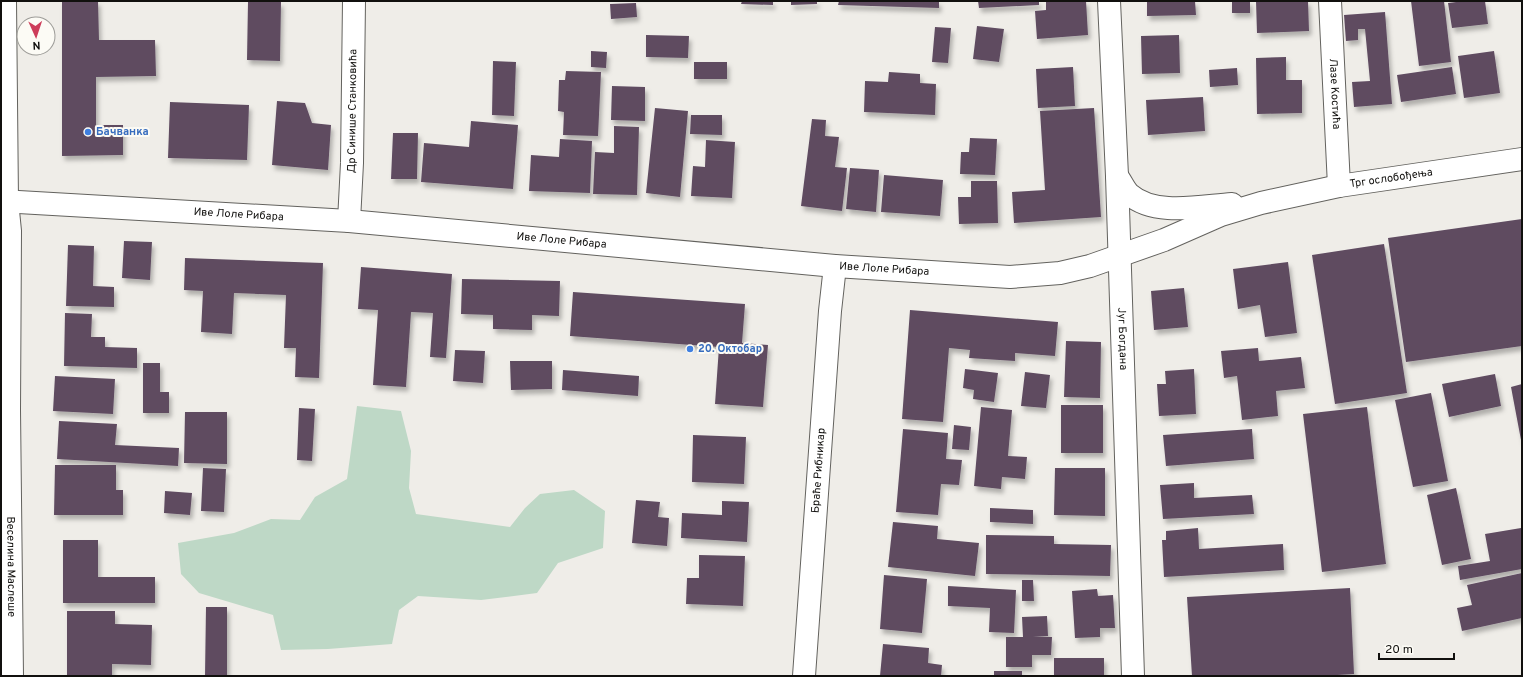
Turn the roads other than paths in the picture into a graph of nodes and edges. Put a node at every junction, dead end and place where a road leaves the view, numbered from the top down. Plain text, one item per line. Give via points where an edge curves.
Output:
1 (5, 1) edge
2 (354, 1) edge
3 (1109, 1) edge
4 (1330, 1) edge
5 (1522, 159) edge
6 (1117, 176) junction
7 (1340, 186) junction
8 (4, 201) edge
9 (1261, 203) junction
10 (349, 221) junction
11 (1120, 256) junction
12 (835, 266) junction
13 (12, 676) edge
14 (804, 676) edge
15 (1133, 676) edge

1 - 8 street, Веселина Маслеше
2 - 10 street, Др Синише Станковића
3 - 6 street, Југ Богдана
4 - 7 street, Лазе Костића
5 - 7 street, Трг ослобођења
6 - 9 street, Трг ослобођења via 1129,193 1144,203 1162,207
6 - 11 street, Југ Богдана
7 - 9 street, Трг ослобођења
8 - 10 street, Иве Лоле Рибара
8 - 13 street, Веселина Маслеше via 10,231
9 - 11 street, Трг ослобођења via 1221,215
10 - 12 street, Иве Лоле Рибара
11 - 12 street, Иве Лоле Рибара via 1060,273 1010,276
11 - 15 street, Југ Богдана
12 - 14 street, Браће Рибникар

